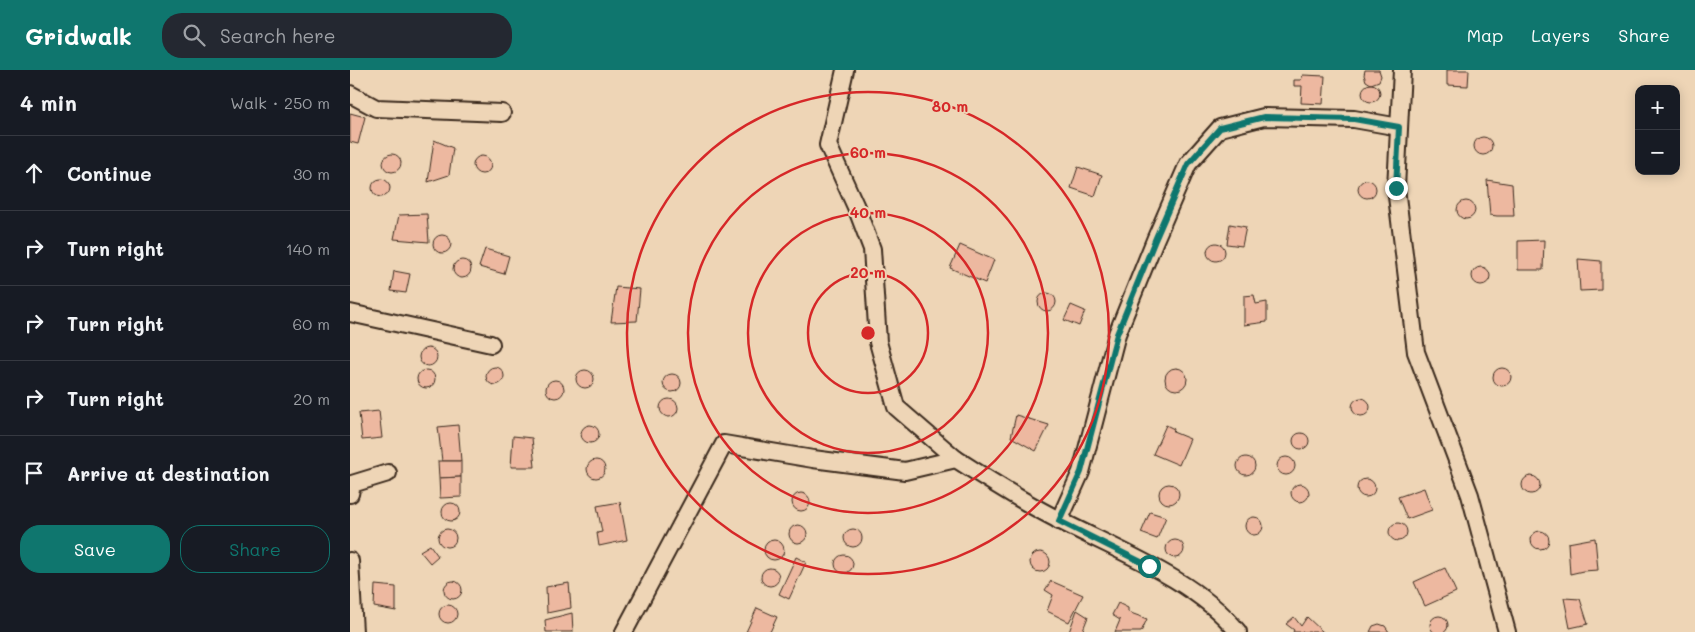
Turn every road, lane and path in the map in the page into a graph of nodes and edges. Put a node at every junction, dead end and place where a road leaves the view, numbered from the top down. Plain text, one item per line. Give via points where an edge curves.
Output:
1 (845, 70) edge
2 (1402, 70) edge
3 (350, 94) edge
4 (502, 113) dead end
5 (1399, 127) junction
6 (350, 313) edge
7 (491, 344) dead end
8 (956, 459) junction
9 (388, 472) dead end
10 (350, 494) edge
11 (1059, 521) junction
12 (350, 561) edge
13 (354, 632) edge
14 (624, 632) edge
15 (1238, 632) edge
16 (1507, 632) edge

1 - 8 street via 828,145 872,249 878,342 896,407
2 - 5 street
3 - 4 street via 376,108
5 - 11 street via 1354,119 1264,117 1220,128 1188,164 1117,334 1081,472
5 - 16 street via 1396,188 1416,352 1470,495
6 - 7 street
8 - 11 street
8 - 14 street via 905,471 724,444
9 - 10 street via 352,484
11 - 15 street via 1193,591
12 - 13 street

